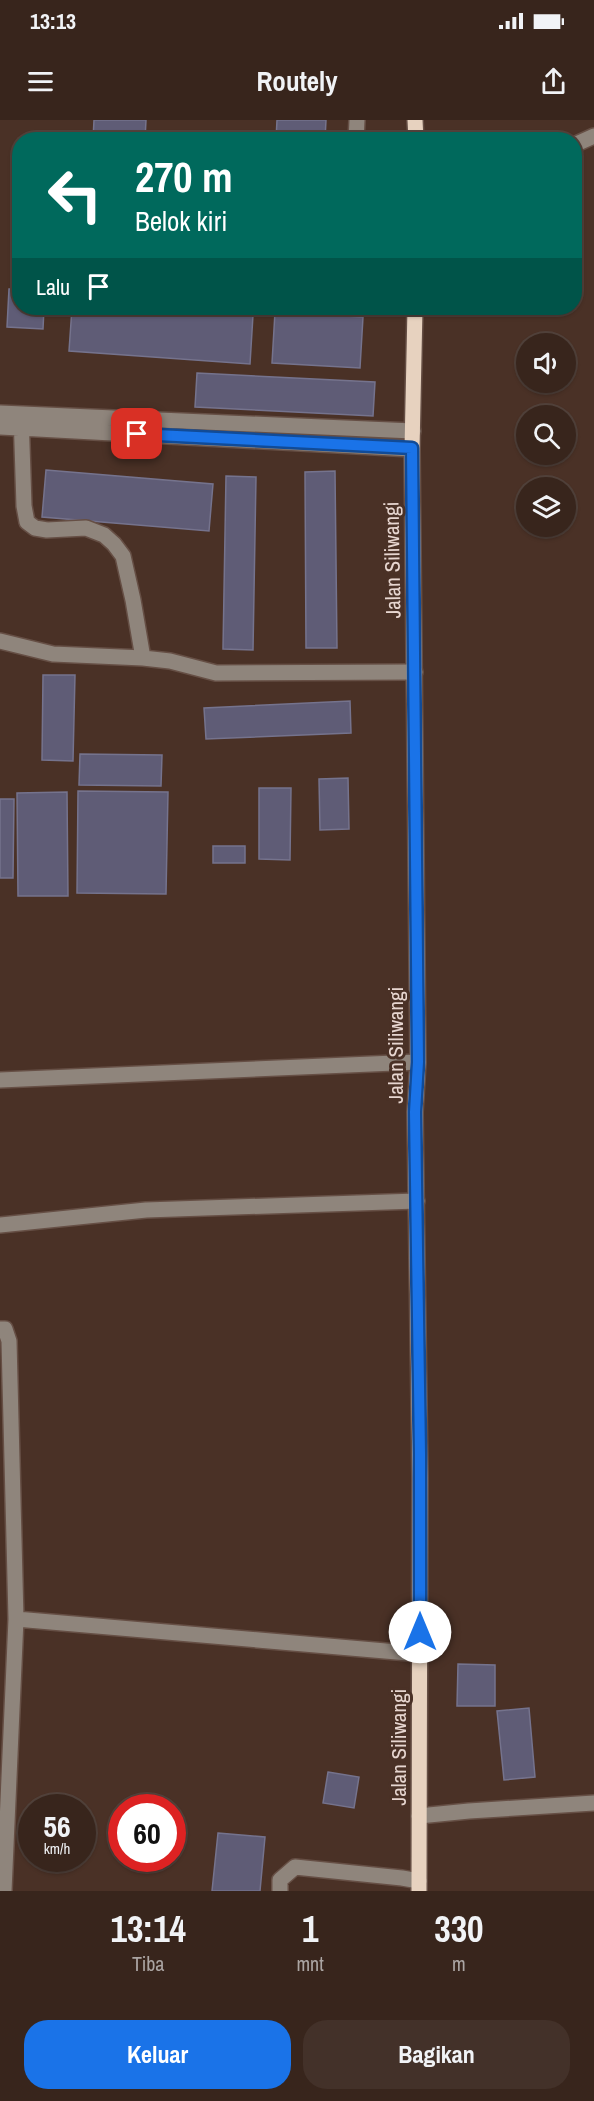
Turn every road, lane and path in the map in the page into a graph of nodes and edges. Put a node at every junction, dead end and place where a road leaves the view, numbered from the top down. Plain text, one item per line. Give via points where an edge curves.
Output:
1 (415, 315) edge
2 (0, 413) edge
3 (21, 421) junction
4 (0, 427) edge
5 (413, 431) junction
6 (412, 448) junction
7 (0, 641) edge
8 (143, 658) junction
9 (415, 672) junction
10 (418, 1062) junction
11 (0, 1080) edge
12 (417, 1201) junction
13 (0, 1225) edge
14 (0, 1329) edge
15 (16, 1619) junction
16 (420, 1654) junction
17 (594, 1803) edge
18 (419, 1816) junction
19 (419, 1886) edge
20 (4, 1891) edge
21 (280, 1891) edge

1 - 5 main road, Jalan Siliwangi
2 - 3 street
3 - 4 street
3 - 5 street
3 - 6 street
3 - 8 street via 27,522 47,530 86,528 114,544 123,556
5 - 6 main road, Jalan Siliwangi
6 - 9 main road, Jalan Siliwangi
7 - 8 street via 53,654
8 - 9 street via 216,673
9 - 10 main road, Jalan Siliwangi
10 - 11 street
10 - 12 main road, Jalan Siliwangi
12 - 13 street via 146,1210
12 - 16 main road, Jalan Siliwangi
14 - 15 street via 5,1329 9,1341
15 - 16 street
15 - 20 street
16 - 18 main road, Jalan Siliwangi
17 - 18 street
18 - 19 main road, Jalan Siliwangi
19 - 21 street via 402,1878 295,1867 280,1880

